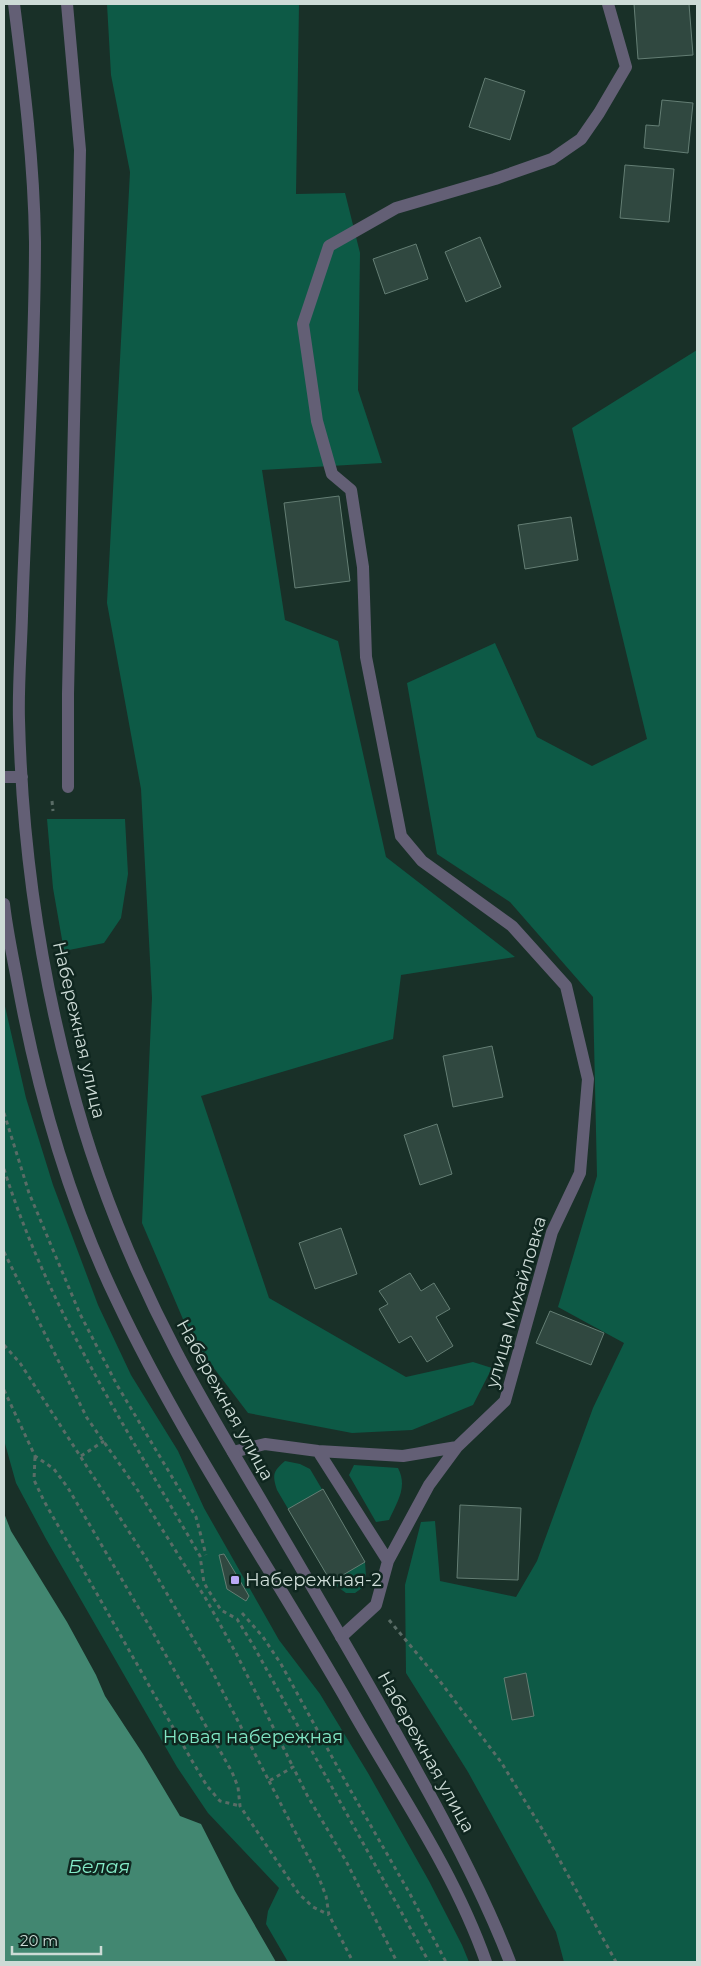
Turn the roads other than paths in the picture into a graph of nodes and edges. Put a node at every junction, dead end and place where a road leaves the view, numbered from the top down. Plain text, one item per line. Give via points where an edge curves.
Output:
1 (14, 4) edge
2 (67, 4) edge
3 (608, 4) edge
4 (4, 777) edge
5 (22, 777) junction
6 (68, 787) dead end
7 (4, 904) edge
8 (457, 1447) junction
9 (318, 1451) junction
10 (233, 1452) junction
11 (388, 1561) junction
12 (341, 1637) junction
13 (486, 1962) edge
14 (510, 1962) edge

1 - 5 street, Набережная улица via 32,162 35,241 19,717
2 - 6 street via 80,150
3 - 8 street, улица Михайловка via 626,67 581,139 552,159 396,208 329,246 303,324 316,421 332,474 351,490 363,567 366,657 401,836 422,861 512,926 566,986 588,1078 580,1174 552,1232 505,1401
4 - 5 street
5 - 10 street, Набережная улица via 34,912 52,1007 74,1093 113,1213 143,1283 175,1349
7 - 13 street via 40,1092 68,1181 115,1297 191,1440 448,1873
8 - 9 street via 403,1456
8 - 11 street, улица Михайловка via 429,1485
9 - 10 street via 265,1444
9 - 11 street
10 - 12 street, Набережная улица
11 - 12 street, улица Михайловка via 376,1605
12 - 14 street, Набережная улица via 467,1862

